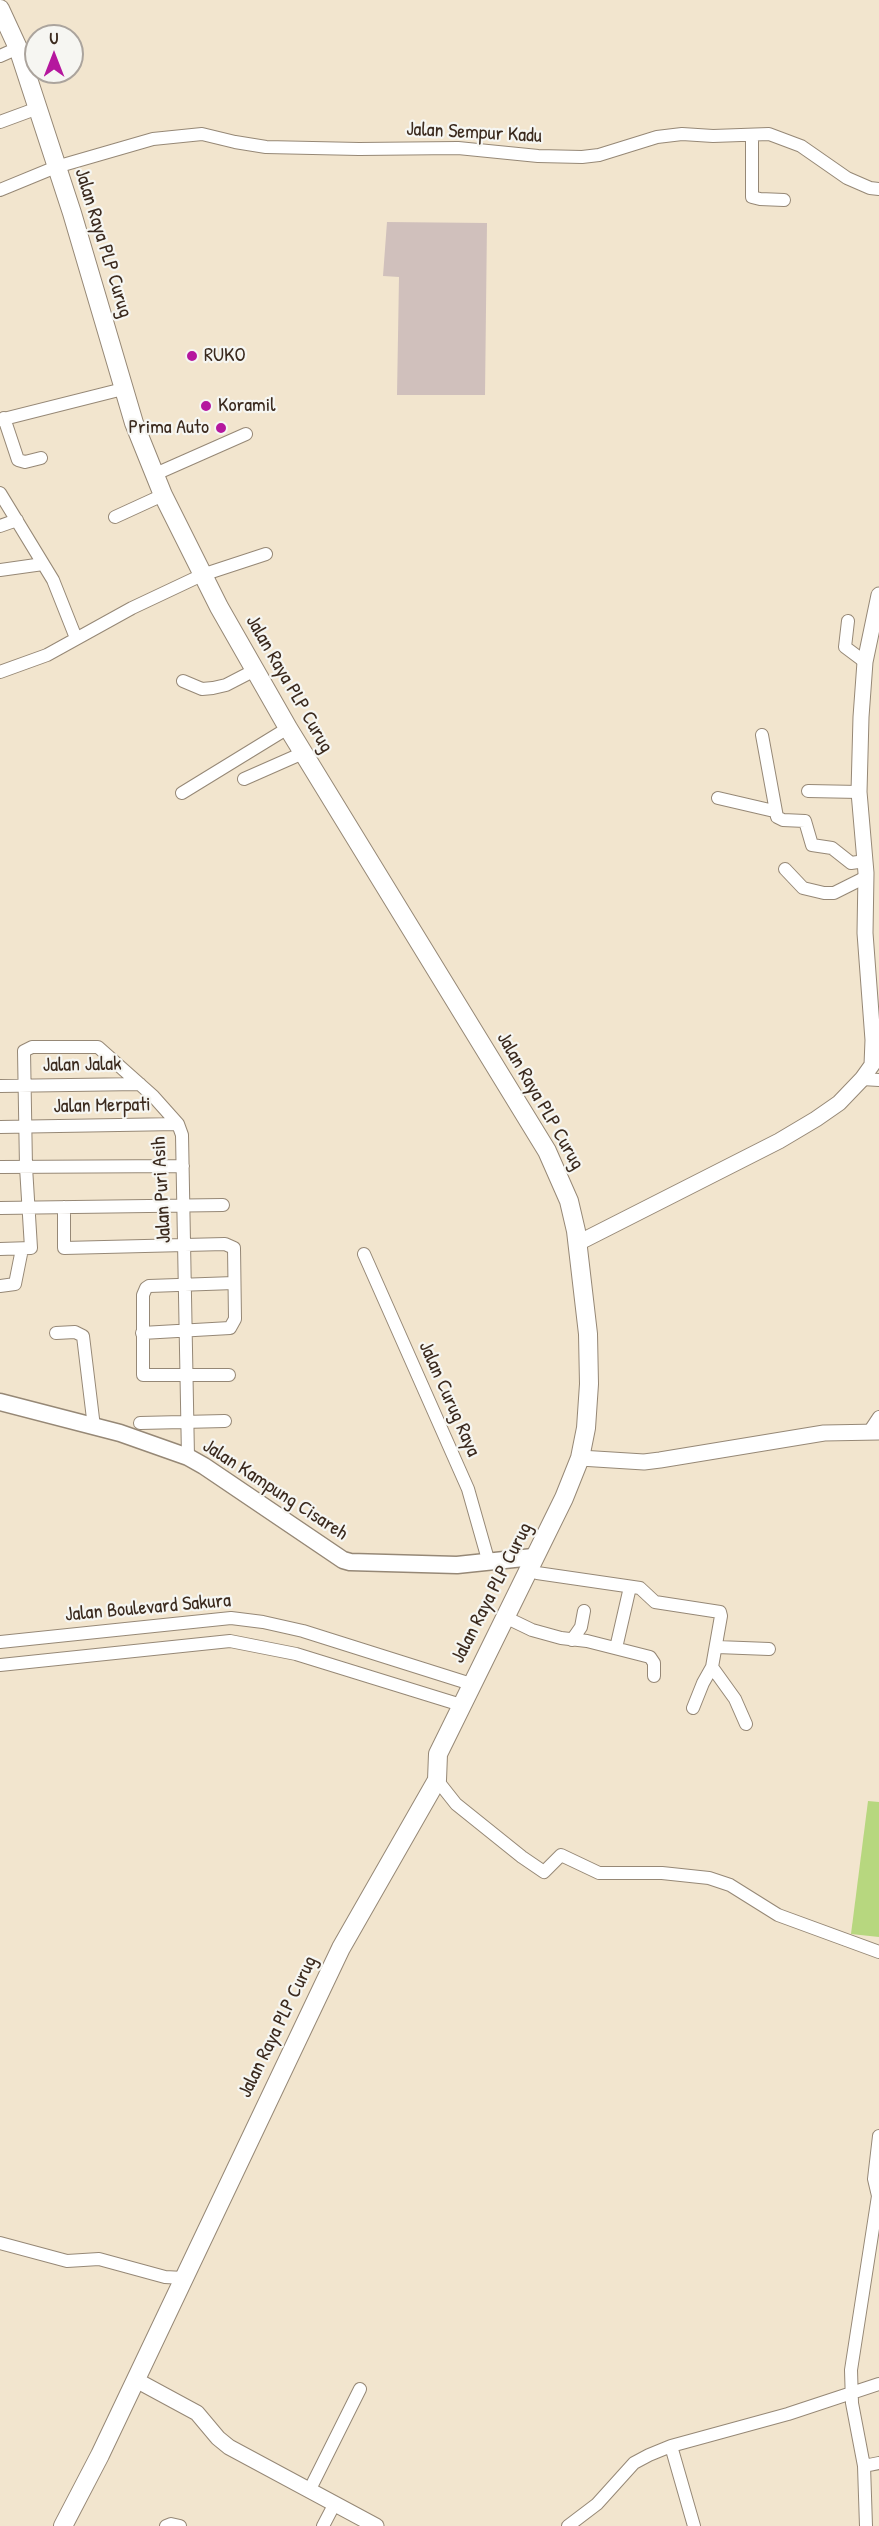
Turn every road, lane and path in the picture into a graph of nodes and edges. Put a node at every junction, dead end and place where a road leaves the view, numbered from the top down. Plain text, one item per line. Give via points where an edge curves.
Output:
1 (0, 9) edge
2 (18, 48) junction
3 (0, 56) edge
4 (38, 108) junction
5 (0, 122) edge
6 (752, 135) junction
7 (56, 167) junction
8 (879, 189) edge
9 (0, 190) edge
10 (784, 200) dead end
11 (123, 389) junction
12 (2, 419) edge
13 (246, 434) dead end
14 (41, 458) dead end
15 (154, 472) junction
16 (0, 494) edge
17 (163, 495) junction
18 (116, 517) dead end
19 (17, 520) junction
20 (0, 526) edge
21 (266, 554) dead end
22 (43, 564) junction
23 (0, 570) edge
24 (202, 575) junction
25 (879, 595) edge
26 (848, 621) dead end
27 (76, 638) junction
28 (865, 662) junction
29 (255, 670) junction
30 (0, 672) edge
31 (183, 681) dead end
32 (288, 728) junction
33 (762, 735) dead end
34 (303, 753) junction
35 (244, 779) dead end
36 (808, 791) dead end
37 (859, 792) junction
38 (182, 793) dead end
39 (718, 798) dead end
40 (774, 811) junction
41 (865, 861) junction
42 (785, 869) dead end
43 (866, 877) junction
44 (873, 952) edge
45 (862, 1079) junction
46 (879, 1080) edge
47 (140, 1084) junction
48 (0, 1086) edge
49 (26, 1086) junction
50 (178, 1124) junction
51 (27, 1126) junction
52 (0, 1127) edge
53 (183, 1166) junction
54 (0, 1167) edge
55 (26, 1167) junction
56 (184, 1205) junction
57 (223, 1205) dead end
58 (64, 1207) junction
59 (0, 1208) edge
60 (28, 1208) junction
61 (579, 1243) junction
62 (185, 1246) junction
63 (0, 1249) edge
64 (26, 1249) junction
65 (364, 1254) dead end
66 (234, 1283) junction
67 (0, 1286) edge
68 (186, 1286) junction
69 (187, 1331) junction
70 (56, 1333) dead end
71 (142, 1333) junction
72 (186, 1376) junction
73 (229, 1376) dead end
74 (0, 1402) edge
75 (879, 1417) edge
76 (225, 1420) dead end
77 (188, 1421) junction
78 (140, 1423) dead end
79 (94, 1427) junction
80 (874, 1432) edge
81 (188, 1457) junction
82 (580, 1458) junction
83 (531, 1562) junction
84 (489, 1563) junction
85 (630, 1587) junction
86 (584, 1611) dead end
87 (505, 1617) junction
88 (56, 1636) junction
89 (572, 1640) junction
90 (0, 1642) edge
91 (717, 1647) junction
92 (616, 1648) junction
93 (769, 1649) dead end
94 (58, 1659) junction
95 (0, 1665) edge
96 (712, 1667) junction
97 (654, 1676) dead end
98 (471, 1684) junction
99 (461, 1705) junction
100 (693, 1708) dead end
101 (746, 1724) dead end
102 (437, 1780) junction
103 (879, 1952) edge
104 (879, 2136) edge
105 (876, 2239) edge
106 (0, 2243) edge
107 (183, 2278) junction
108 (136, 2380) junction
109 (879, 2384) edge
110 (360, 2389) dead end
111 (851, 2392) junction
112 (670, 2446) junction
113 (879, 2463) edge
114 (864, 2466) junction
115 (309, 2491) junction
116 (334, 2505) junction
117 (69, 2524) edge
118 (166, 2526) edge
119 (180, 2526) edge
120 (323, 2526) edge
121 (376, 2526) edge
122 (568, 2526) edge
123 (694, 2526) edge
124 (866, 2526) edge

1 - 2 main road, Jalan Raya PLP Curug
2 - 3 street
2 - 4 main road, Jalan Raya PLP Curug
4 - 5 street
4 - 7 main road, Jalan Raya PLP Curug
6 - 7 street, Jalan Sempur Kadu via 657,137 582,157 458,148 266,147 186,134 153,139
6 - 8 street, Jalan Sempur Kadu via 769,134 789,140 847,178
6 - 10 street via 752,197
7 - 9 street, Jalan Sempur Kadu
7 - 11 main road, Jalan Raya PLP Curug
11 - 12 street
11 - 15 main road, Jalan Raya PLP Curug
12 - 14 street via 18,460
13 - 15 street
15 - 17 main road, Jalan Raya PLP Curug
16 - 19 street
17 - 18 street
17 - 24 main road, Jalan Raya PLP Curug
19 - 20 street
19 - 22 street
21 - 24 street
22 - 23 street
22 - 27 street
24 - 27 street
24 - 29 main road, Jalan Raya PLP Curug
25 - 28 street
26 - 28 street via 845,647
27 - 30 street via 47,655
28 - 37 street
29 - 31 street via 213,688 202,689
29 - 32 main road, Jalan Raya PLP Curug
32 - 34 main road, Jalan Raya PLP Curug
32 - 38 street
33 - 40 street
34 - 35 street
34 - 61 main road, Jalan Raya PLP Curug via 547,1151 569,1201
36 - 37 street
37 - 41 street
39 - 40 street
40 - 41 street via 779,819 805,821 812,845 834,849 851,863
41 - 43 street
42 - 43 street via 803,888 824,893 834,893
43 - 44 street
44 - 45 street via 873,1054 872,1065
45 - 46 street
45 - 61 street via 827,1112 779,1141
47 - 49 street, Jalan Jalak
47 - 49 street, Jalan Puri Asih via 94,1045 27,1049
47 - 50 street, Jalan Puri Asih
48 - 49 street, Jalan Jalak
49 - 51 street, Jalan Puri Asih
50 - 51 street, Jalan Merpati
50 - 53 street, Jalan Puri Asih
51 - 52 street, Jalan Merpati
51 - 55 street, Jalan Puri Asih
53 - 55 street
53 - 56 street, Jalan Puri Asih
54 - 55 street
55 - 60 street, Jalan Puri Asih
56 - 57 street
56 - 58 street
56 - 62 street, Jalan Puri Asih
58 - 60 street
58 - 62 street via 64,1248
59 - 60 street
60 - 64 street, Jalan Puri Asih
61 - 82 main road, Jalan Raya PLP Curug via 589,1364 588,1407
62 - 66 street via 234,1248
62 - 68 street, Jalan Puri Asih
63 - 64 street
64 - 67 street, Jalan Puri Asih via 15,1284
65 - 84 street, Jalan Curug Raya via 468,1489
66 - 68 street
66 - 69 street via 234,1324 230,1328
68 - 69 street, Jalan Puri Asih
68 - 71 street via 146,1288
69 - 71 street
69 - 72 street, Jalan Puri Asih
70 - 79 street via 75,1332 83,1336
71 - 72 street via 142,1376
72 - 73 street
72 - 77 street, Jalan Puri Asih
74 - 79 main road, Jalan Kampung Cisareh
75 - 80 street
76 - 77 street
77 - 78 street
77 - 81 street, Jalan Puri Asih
79 - 81 main road, Jalan Kampung Cisareh
80 - 82 street via 824,1433 652,1461
81 - 84 main road, Jalan Kampung Cisareh via 343,1560 367,1564
82 - 83 main road, Jalan Raya PLP Curug
83 - 84 main road, Jalan Kampung Cisareh
83 - 85 street via 537,1573
83 - 87 main road, Jalan Raya PLP Curug
85 - 91 street via 640,1588 655,1602 720,1612
85 - 92 street
86 - 89 street via 581,1627
87 - 89 street via 532,1630
87 - 98 main road, Jalan Raya PLP Curug
88 - 90 street, Jalan Boulevard Sakura
88 - 94 street
88 - 98 street, Jalan Boulevard Sakura via 231,1618 303,1632
89 - 92 street
91 - 93 street
91 - 96 street
92 - 97 street via 650,1658
94 - 95 street, Jalan Boulevard Sakura
94 - 99 street, Jalan Boulevard Sakura via 230,1641 296,1654
96 - 100 street
96 - 101 street via 735,1699
98 - 99 main road, Jalan Raya PLP Curug
99 - 102 main road, Jalan Raya PLP Curug via 438,1754
102 - 103 street via 456,1804 544,1872 561,1855 599,1873 709,1878 730,1885 778,1915
102 - 107 main road, Jalan Raya PLP Curug via 341,1948
104 - 105 street via 874,2179 878,2196
105 - 111 street via 855,2334
106 - 107 street via 67,2261 99,2259
107 - 108 main road, Jalan Raya PLP Curug
108 - 115 street via 197,2413 229,2447
108 - 117 main road, Jalan Raya PLP Curug
109 - 111 street
110 - 115 street
111 - 112 street via 788,2414
111 - 114 street
112 - 122 street via 634,2463 597,2504
112 - 123 street
113 - 114 street
114 - 124 street
115 - 116 street
116 - 120 street
116 - 121 street
118 - 119 street

